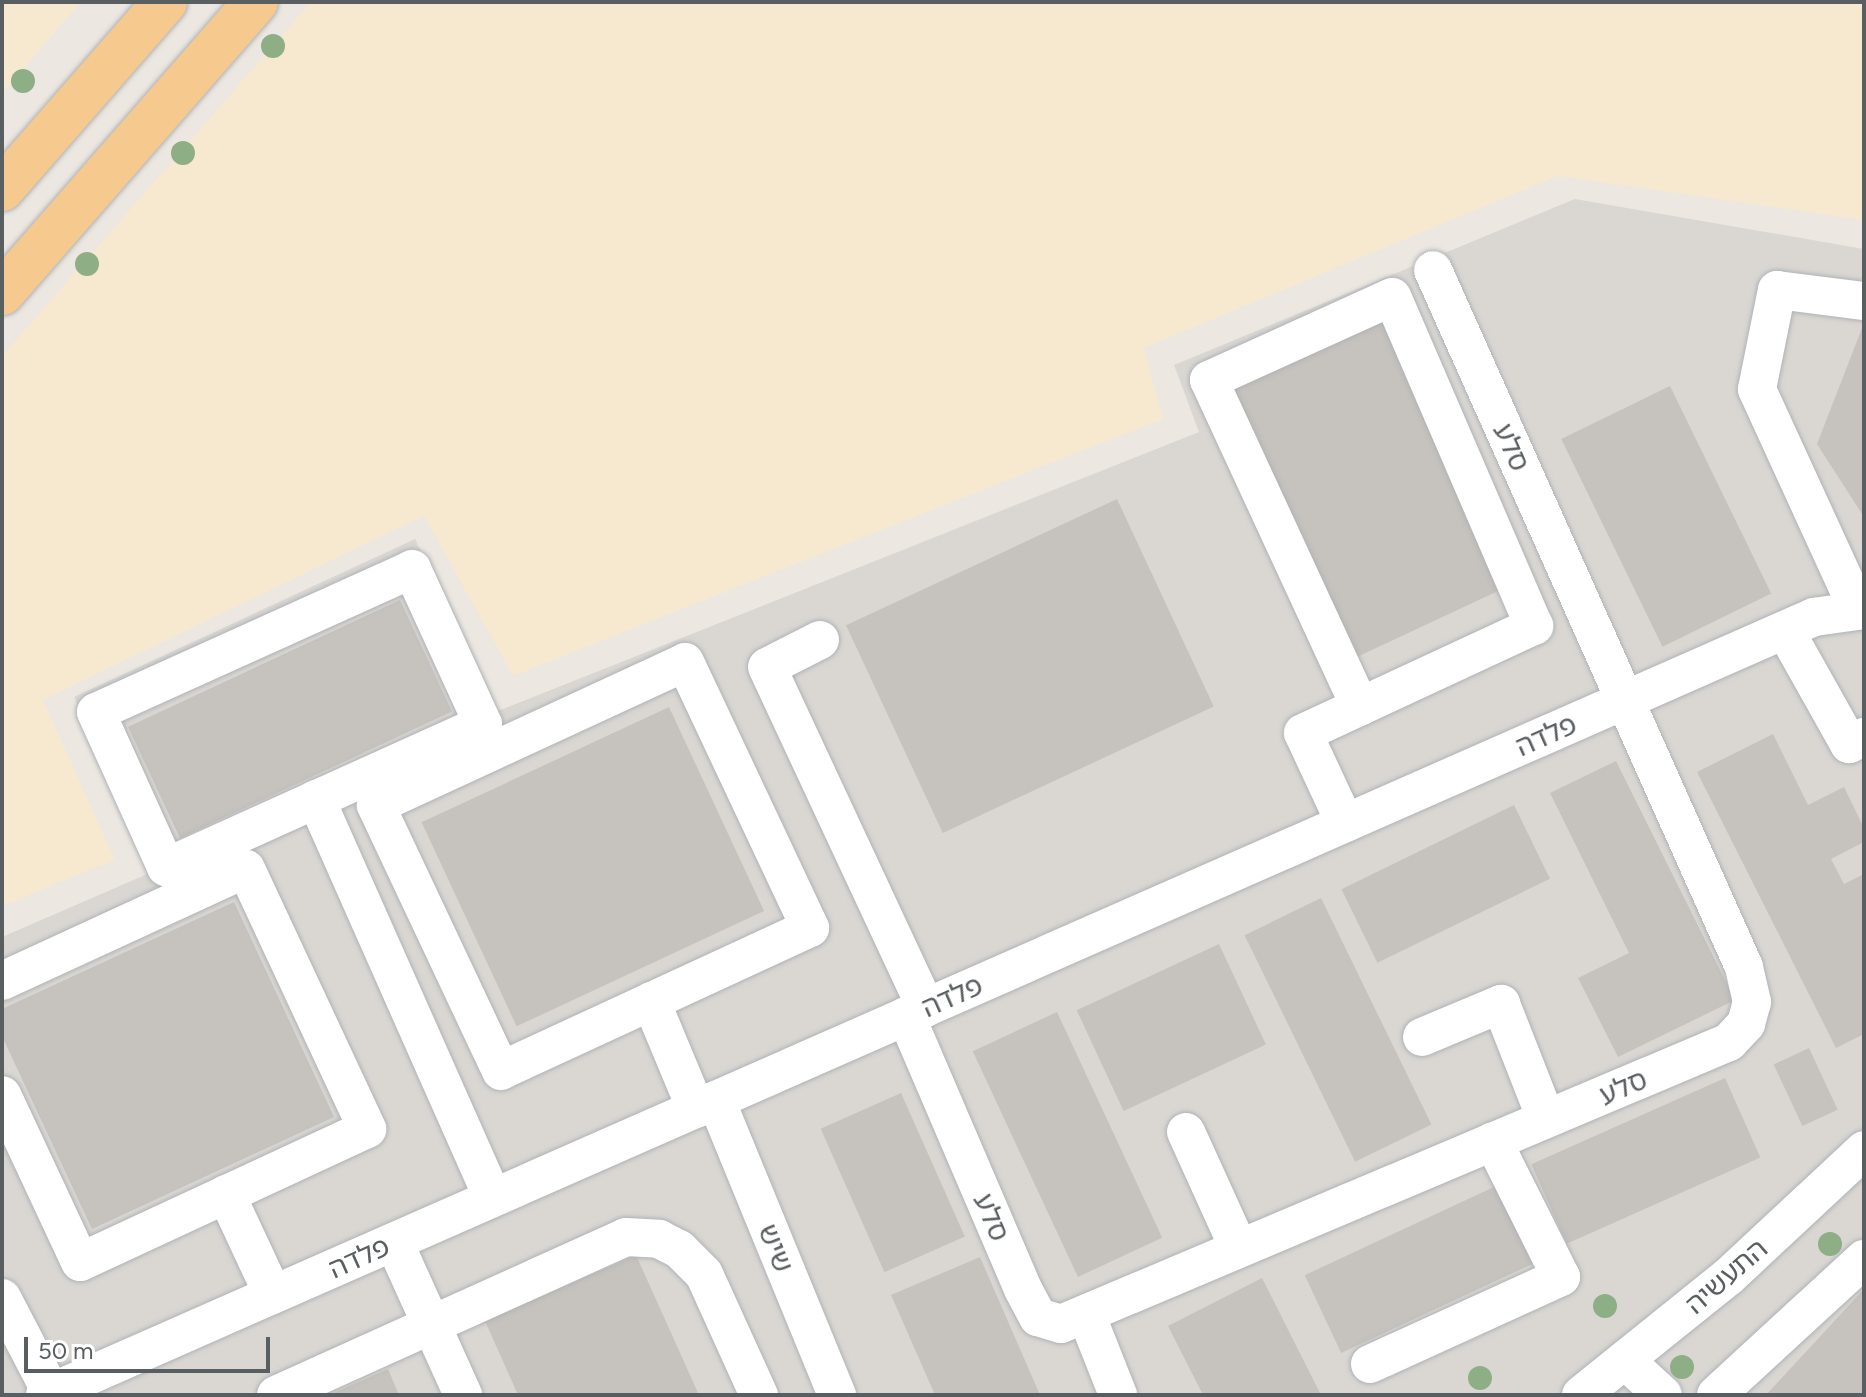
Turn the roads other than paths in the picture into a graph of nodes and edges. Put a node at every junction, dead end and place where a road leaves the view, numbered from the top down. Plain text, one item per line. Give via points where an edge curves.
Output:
1 (165, 2) edge
2 (256, 2) edge
3 (2, 189) edge
4 (1433, 270) dead end
5 (2, 293) edge
6 (1864, 301) edge
7 (1861, 610) edge
8 (1785, 630) junction
9 (820, 640) dead end
10 (1626, 700) junction
11 (1360, 707) junction
12 (1864, 737) edge
13 (316, 799) junction
14 (1345, 823) junction
15 (2, 981) edge
16 (651, 1001) junction
17 (916, 1012) junction
18 (1422, 1037) dead end
19 (2, 1095) edge
20 (706, 1104) junction
21 (1546, 1119) junction
22 (1186, 1132) dead end
23 (1493, 1141) junction
24 (1864, 1150) edge
25 (226, 1194) junction
26 (493, 1198) junction
27 (394, 1242) junction
28 (1239, 1249) junction
29 (1864, 1259) edge
30 (273, 1295) junction
31 (2, 1298) edge
32 (1086, 1314) junction
33 (431, 1325) junction
34 (1626, 1361) junction
35 (1370, 1364) dead end
36 (48, 1394) edge
37 (276, 1395) edge
38 (463, 1395) edge
39 (759, 1395) edge
40 (837, 1395) edge
41 (1118, 1395) edge
42 (1581, 1395) edge
43 (1663, 1395) edge
44 (1716, 1395) edge

1 - 3 highway
2 - 5 highway
4 - 10 street, סלע
6 - 7 street via 1777,290 1757,389
7 - 8 street, פלדה via 1814,617
8 - 10 street, פלדה
8 - 12 street via 1849,744
9 - 17 street, סלע via 767,667
10 - 14 street, פלדה
10 - 21 street, סלע via 1744,967 1752,1002 1746,1024 1729,1042
11 - 11 street via 1209,380 1392,297 1534,626
11 - 14 street via 1303,733
13 - 13 street via 483,724 412,569 96,712 166,867
13 - 26 street
14 - 17 street, פלדה
15 - 25 street via 246,869 367,1129
16 - 16 street via 810,928 685,662 376,805 501,1071
16 - 20 street, שיש
17 - 20 street, פלדה
17 - 32 street, סלע via 1038,1317 1061,1324
18 - 21 street via 1501,1004
19 - 25 street via 80,1262
20 - 26 street, פלדה
20 - 40 street, שיש
21 - 23 street, סלע
22 - 28 street
23 - 28 street, סלע
23 - 35 street via 1561,1277
24 - 34 street, התעשיה via 1728,1277
25 - 30 street
26 - 27 street, פלדה
27 - 30 street, פלדה
27 - 33 street
28 - 32 street, סלע
29 - 44 street
30 - 36 street, פלדה
31 - 36 street
32 - 41 street
33 - 37 street
33 - 38 street
33 - 39 street via 626,1237 659,1239 679,1249 704,1274
34 - 42 street, התעשיה
34 - 43 street

